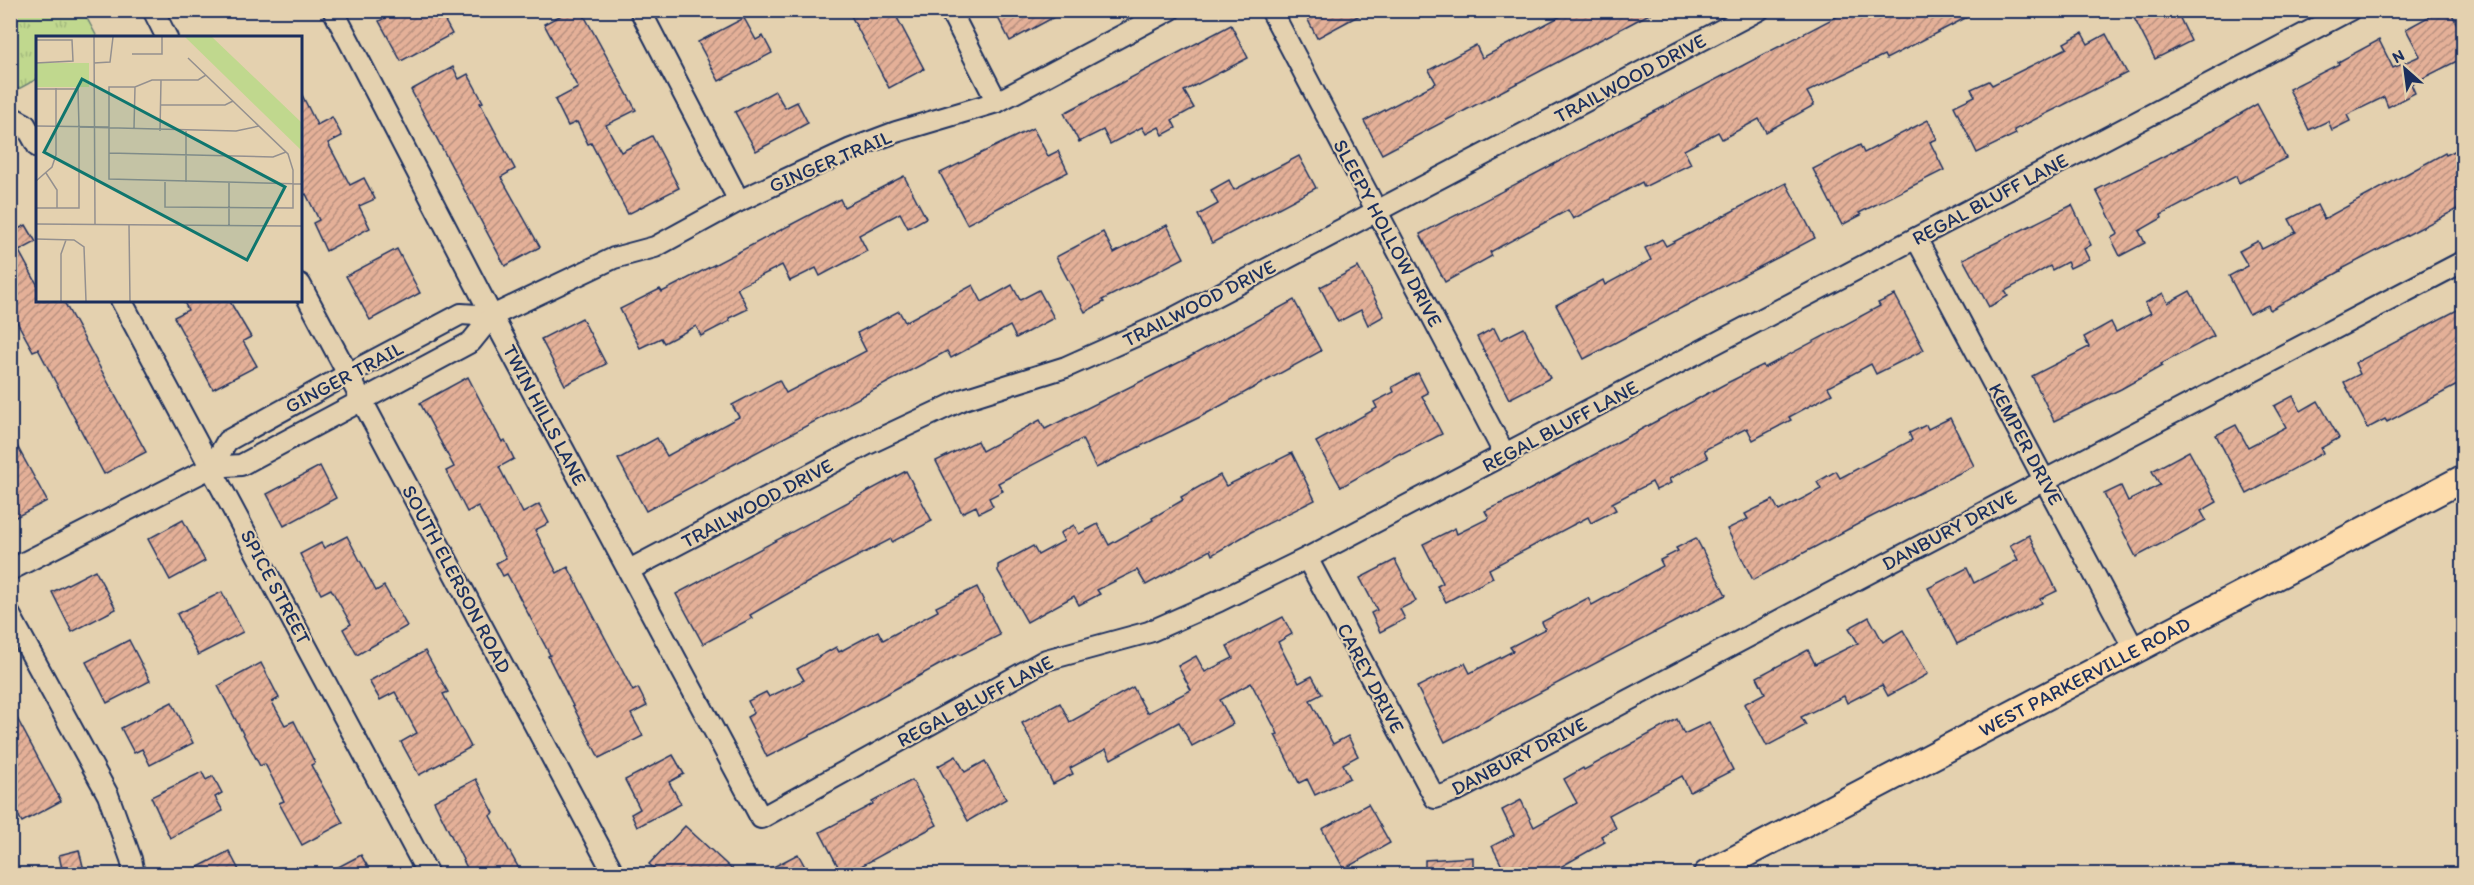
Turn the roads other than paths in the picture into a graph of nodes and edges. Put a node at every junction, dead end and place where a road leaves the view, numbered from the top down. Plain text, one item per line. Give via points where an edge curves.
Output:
1 (153, 10) edge
2 (333, 10) edge
3 (640, 10) edge
4 (950, 10) edge
5 (1170, 10) edge
6 (1271, 10) edge
7 (1759, 10) edge
8 (2350, 10) edge
9 (166, 36) edge
10 (997, 102) junction
11 (10, 116) edge
12 (36, 143) edge
13 (739, 201) junction
14 (1377, 212) junction
15 (1916, 238) junction
16 (2463, 261) edge
17 (302, 288) edge
18 (122, 302) edge
19 (492, 316) junction
20 (348, 374) junction
21 (362, 400) junction
22 (1505, 456) junction
23 (212, 467) junction
24 (2463, 478) edge
25 (2045, 480) junction
26 (1307, 558) junction
27 (10, 570) edge
28 (629, 570) junction
29 (10, 615) edge
30 (2135, 651) junction
31 (1435, 798) joint
32 (761, 818) joint
33 (134, 874) edge
34 (428, 874) edge
35 (614, 874) edge
36 (1707, 874) edge

1 - 9 street
2 - 19 street, TWIN HILLS LANE
3 - 13 street
4 - 10 street
5 - 10 street, GINGER TRAIL
6 - 14 street, SLEEPY HOLLOW DRIVE
7 - 14 street, TRAILWOOD DRIVE
8 - 15 street, REGAL BLUFF LANE
10 - 13 street, GINGER TRAIL via 851,149
11 - 12 street via 25,124
13 - 19 street, GINGER TRAIL via 655,247 614,258
14 - 22 street, SLEEPY HOLLOW DRIVE
14 - 28 street, TRAILWOOD DRIVE via 1162,324 1066,367 964,399 868,444
15 - 22 street, REGAL BLUFF LANE
15 - 25 street, KEMPER DRIVE
16 - 25 street, DANBURY DRIVE
17 - 20 street, SOUTH ELERSON ROAD
18 - 23 street, SPICE STREET
19 - 20 street, GINGER TRAIL via 461,315
19 - 21 street, GINGER TRAIL via 471,342
19 - 28 street, TWIN HILLS LANE
20 - 21 street, SOUTH ELERSON ROAD
20 - 23 street, GINGER TRAIL via 227,441
21 - 23 street, GINGER TRAIL via 241,465
21 - 35 street, SOUTH ELERSON ROAD
22 - 26 street, REGAL BLUFF LANE
23 - 27 street, GINGER TRAIL
23 - 34 street, SPICE STREET
24 - 30 main road, WEST PARKERVILLE ROAD
25 - 30 street, KEMPER DRIVE
25 - 31 street, DANBURY DRIVE via 1460,789
26 - 31 street, CAREY DRIVE
26 - 32 street, REGAL BLUFF LANE via 1149,632 1046,660
28 - 32 street, TWIN HILLS LANE
29 - 33 street via 108,795
30 - 36 main road, WEST PARKERVILLE ROAD

